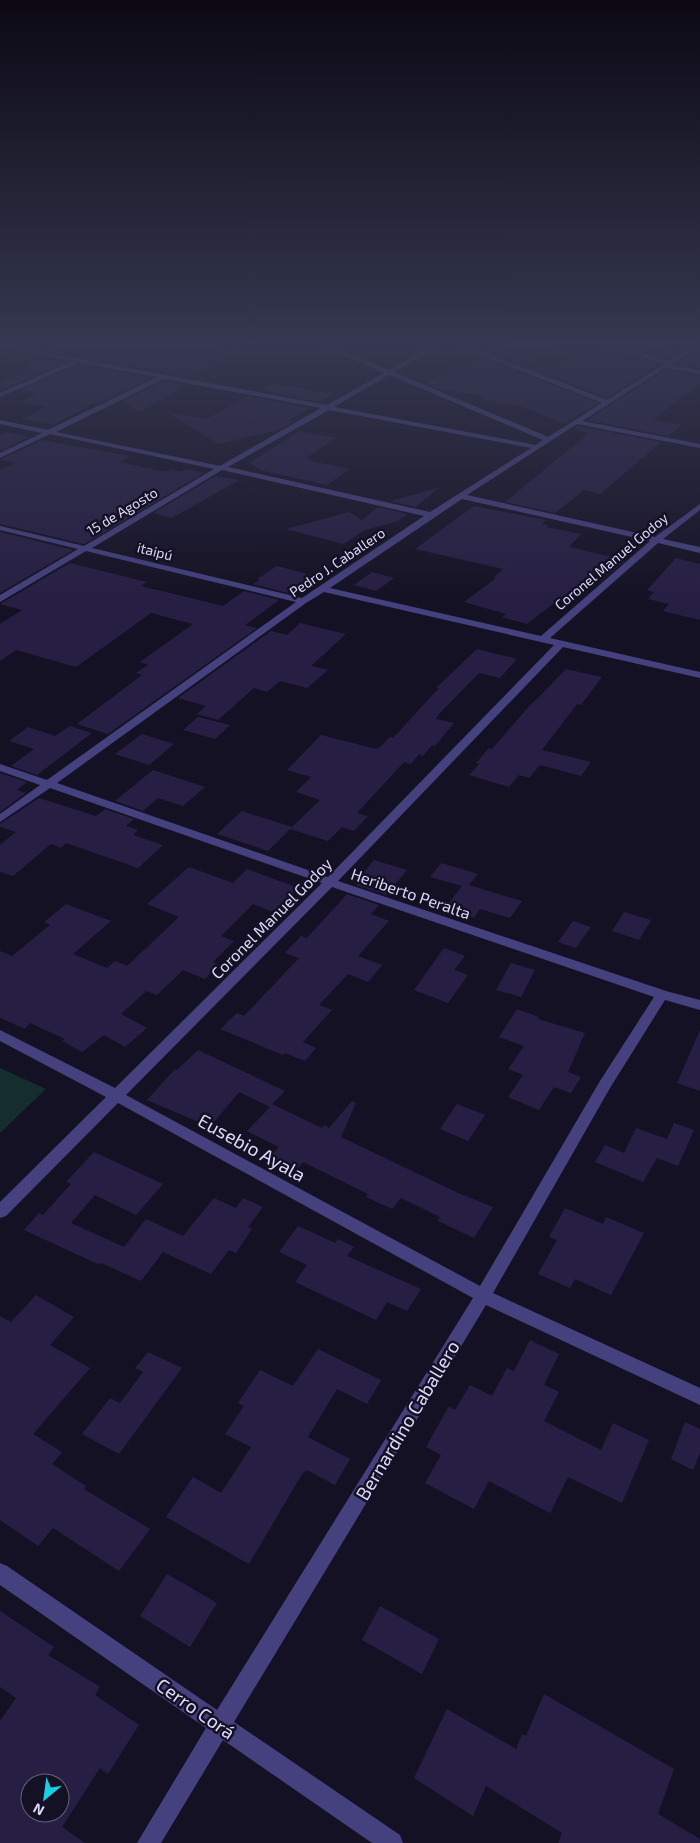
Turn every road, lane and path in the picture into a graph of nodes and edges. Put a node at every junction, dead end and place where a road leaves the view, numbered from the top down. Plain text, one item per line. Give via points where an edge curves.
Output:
1 (34, 429) edge
2 (55, 429) edge
3 (290, 429) edge
4 (444, 429) edge
5 (522, 429) edge
6 (565, 429) edge
7 (612, 429) edge
8 (49, 432) junction
9 (548, 440) junction
10 (700, 446) edge
11 (538, 447) junction
12 (0, 456) edge
13 (221, 468) junction
14 (460, 496) junction
15 (700, 506) edge
16 (431, 515) junction
17 (0, 528) edge
18 (658, 540) junction
19 (86, 548) junction
20 (700, 550) edge
21 (323, 589) junction
22 (0, 598) edge
23 (303, 601) junction
24 (543, 639) junction
25 (561, 643) junction
26 (700, 675) edge
27 (0, 767) edge
28 (48, 784) junction
29 (0, 819) edge
30 (330, 882) junction
31 (662, 995) junction
32 (700, 1005) edge
33 (0, 1035) edge
34 (117, 1096) junction
35 (0, 1212) edge
36 (483, 1296) junction
37 (700, 1397) edge
38 (0, 1573) edge
39 (220, 1725) junction
40 (148, 1843) edge
41 (392, 1843) edge

1 - 8 street
2 - 8 street
3 - 13 street, 15 de Agosto
4 - 11 street
5 - 9 street
6 - 9 street, Pedro J. Caballero
7 - 10 street
8 - 12 street
8 - 13 street
9 - 11 street, Pedro J. Caballero
11 - 14 street, Pedro J. Caballero
13 - 16 street
13 - 19 street, 15 de Agosto
14 - 16 street, Pedro J. Caballero
14 - 18 street
15 - 18 street, Coronel Manuel Godoy
16 - 21 street, Pedro J. Caballero
17 - 19 street, itaipú
18 - 20 street
18 - 24 street, Coronel Manuel Godoy
19 - 22 street, 15 de Agosto
19 - 23 street, itaipú
21 - 23 street, Pedro J. Caballero
21 - 24 street
23 - 28 street, Pedro J. Caballero
24 - 25 street
25 - 26 street
25 - 30 street, Coronel Manuel Godoy
27 - 28 street, Heriberto Peralta
28 - 29 street, Pedro J. Caballero
28 - 30 street, Heriberto Peralta
30 - 31 street, Heriberto Peralta
30 - 34 street, Coronel Manuel Godoy
31 - 32 street, Heriberto Peralta
31 - 36 street, Bernardino Caballero via 605,1085
33 - 34 street, Eusebio Ayala
34 - 35 street, Coronel Manuel Godoy
34 - 36 street, Eusebio Ayala
36 - 37 street, Eusebio Ayala
36 - 39 street, Bernardino Caballero
38 - 39 street, Cerro Corá
39 - 40 street, Bernardino Caballero
39 - 41 street, Cerro Corá

